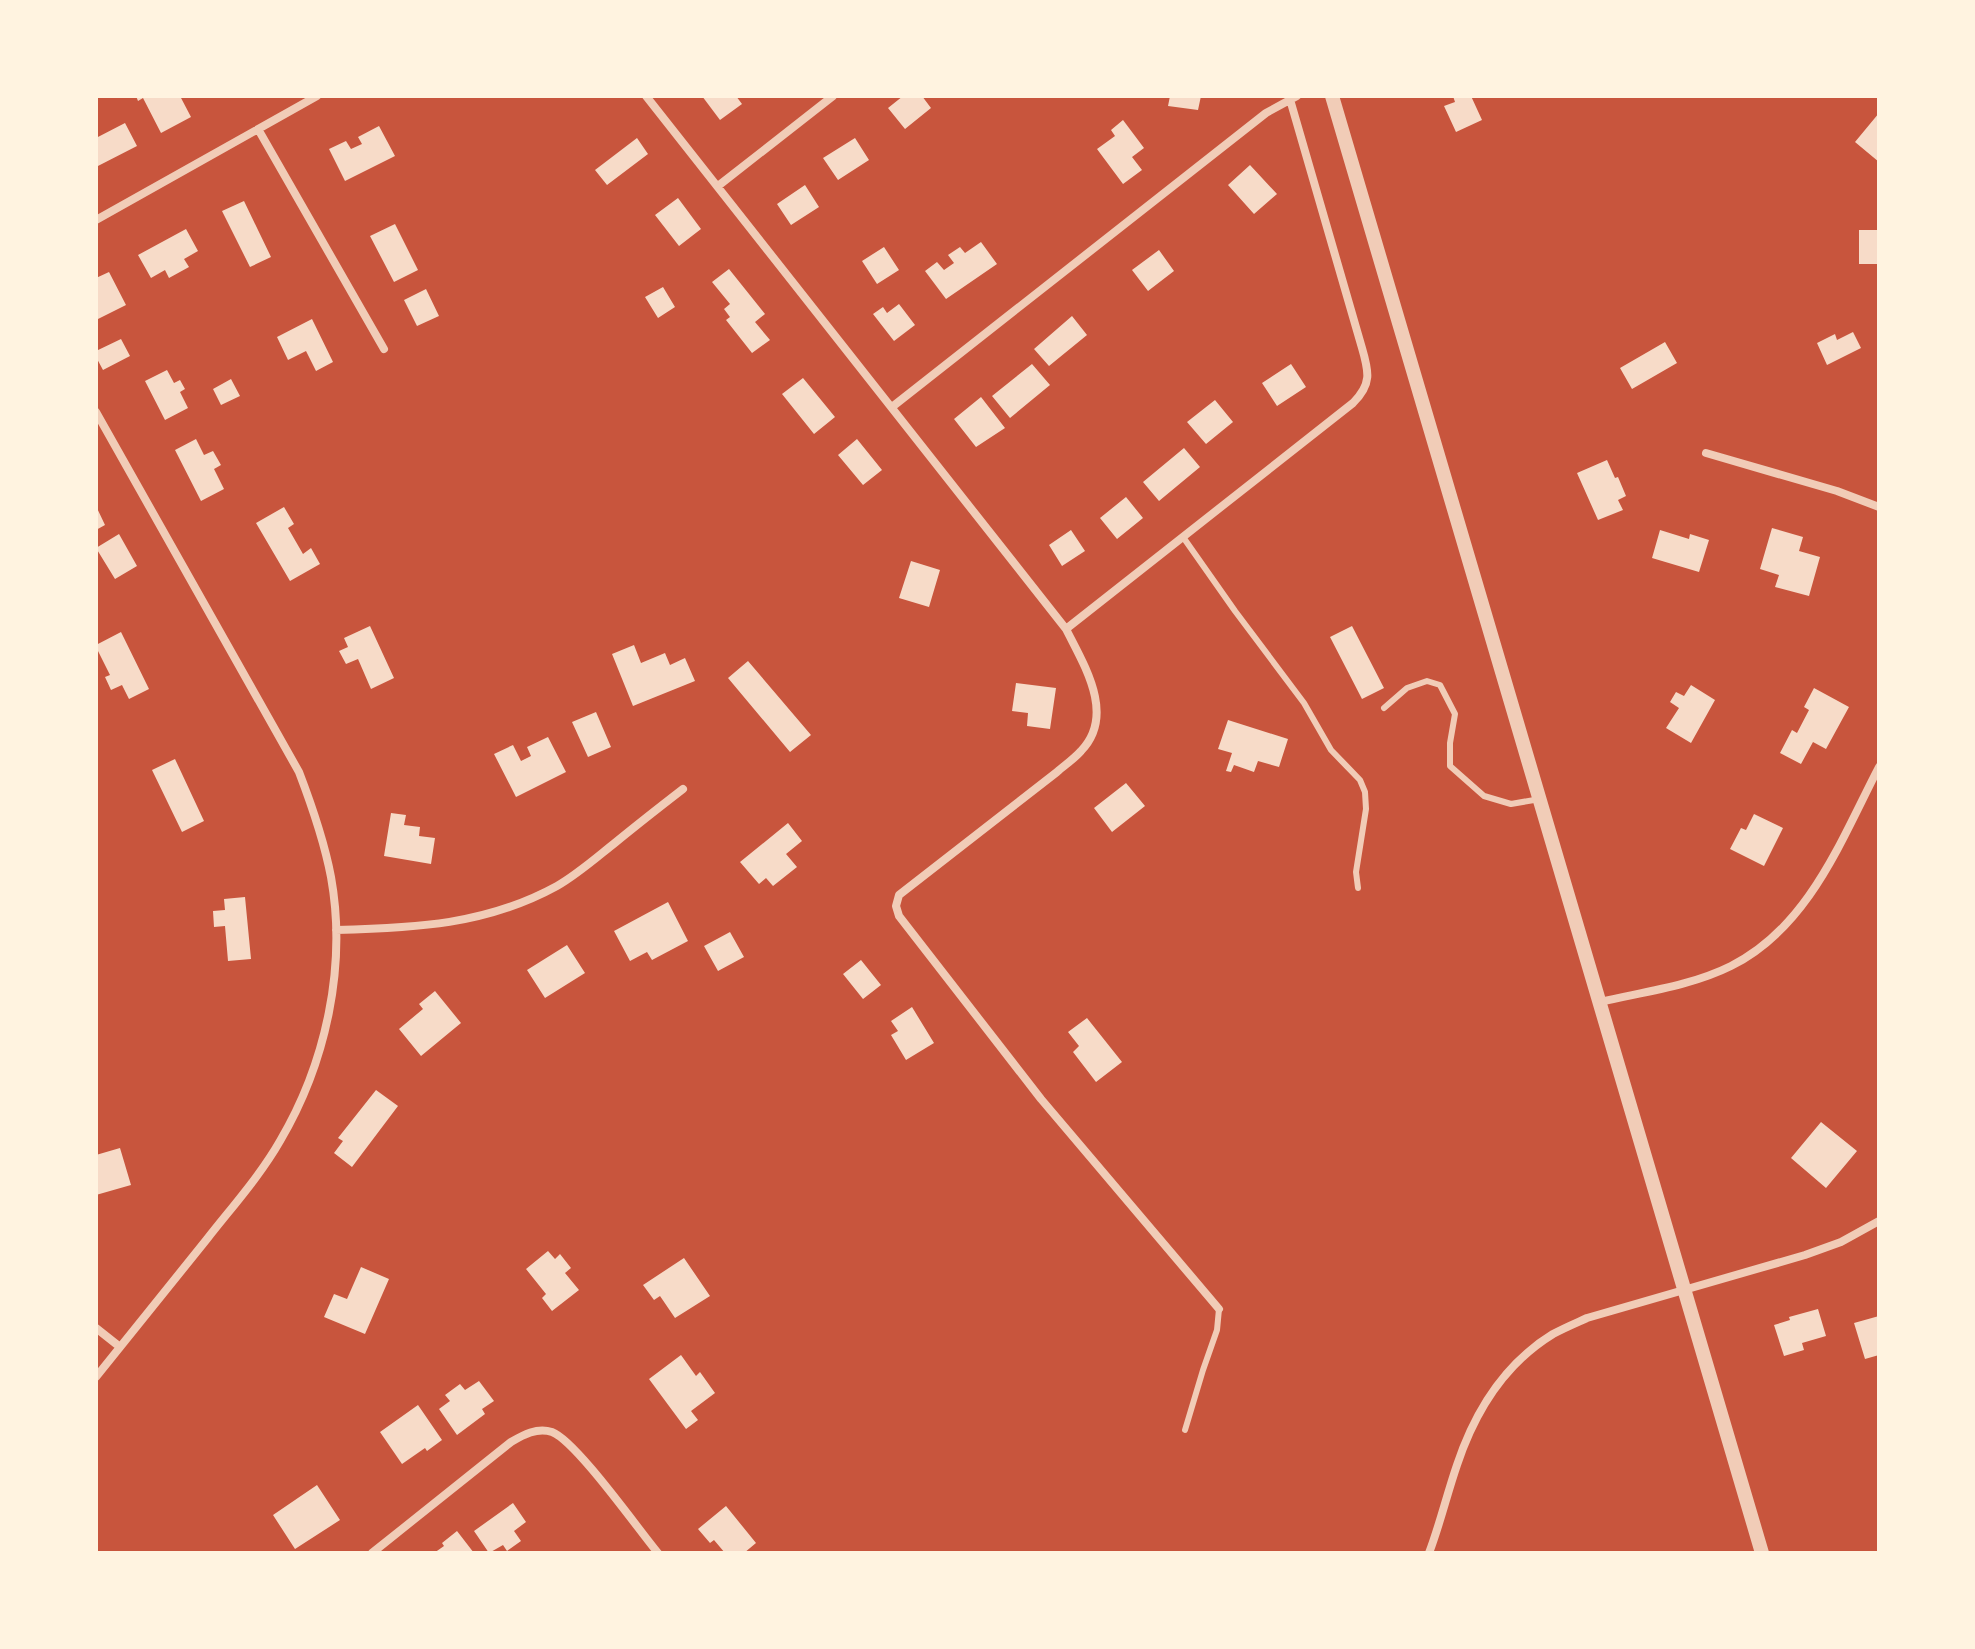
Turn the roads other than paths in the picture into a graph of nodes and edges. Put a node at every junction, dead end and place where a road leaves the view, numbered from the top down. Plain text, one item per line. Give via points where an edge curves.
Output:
1 (317, 96) edge
2 (646, 96) edge
3 (833, 96) edge
4 (1332, 96) edge
5 (1292, 97) edge
6 (258, 129) junction
7 (718, 186) junction
8 (96, 220) edge
9 (384, 349) dead end
10 (892, 407) junction
11 (96, 412) edge
12 (1706, 453) dead end
13 (1879, 507) edge
14 (1183, 537) junction
15 (1066, 629) junction
16 (1384, 708) dead end
17 (1879, 767) edge
18 (683, 789) dead end
19 (1540, 799) junction
20 (1358, 888) dead end
21 (336, 930) junction
22 (1600, 1002) junction
23 (1879, 1221) edge
24 (1685, 1289) junction
25 (1219, 1309) joint
26 (96, 1328) edge
27 (120, 1347) junction
28 (96, 1377) edge
29 (1185, 1430) dead end
30 (372, 1553) edge
31 (658, 1553) edge
32 (1429, 1553) edge
33 (1762, 1553) edge

1 - 6 street
2 - 7 street
3 - 7 street
4 - 19 street
5 - 10 street
5 - 14 street via 1368,382 1353,403
6 - 8 street
6 - 9 street
7 - 10 street
10 - 15 street
11 - 21 street via 299,772 321,833
12 - 13 street
14 - 15 street
14 - 20 lane via 1304,703 1331,750 1360,780 1366,809
15 - 25 street via 1097,702 1092,737 1066,765 899,895 896,906 1041,1099
16 - 19 lane via 1407,688 1427,681 1440,685 1455,714 1450,766 1484,796 1511,804
17 - 22 street via 1809,896 1775,936 1729,968
18 - 21 street via 592,861 527,901 436,925
19 - 22 street
21 - 27 street via 325,1027 294,1115 263,1168
22 - 24 street
23 - 24 street via 1817,1251
24 - 32 street via 1587,1318 1555,1333 1514,1365 1469,1433
24 - 33 street
25 - 29 lane
26 - 27 street
27 - 28 street
30 - 31 street via 511,1442 541,1431 569,1444

